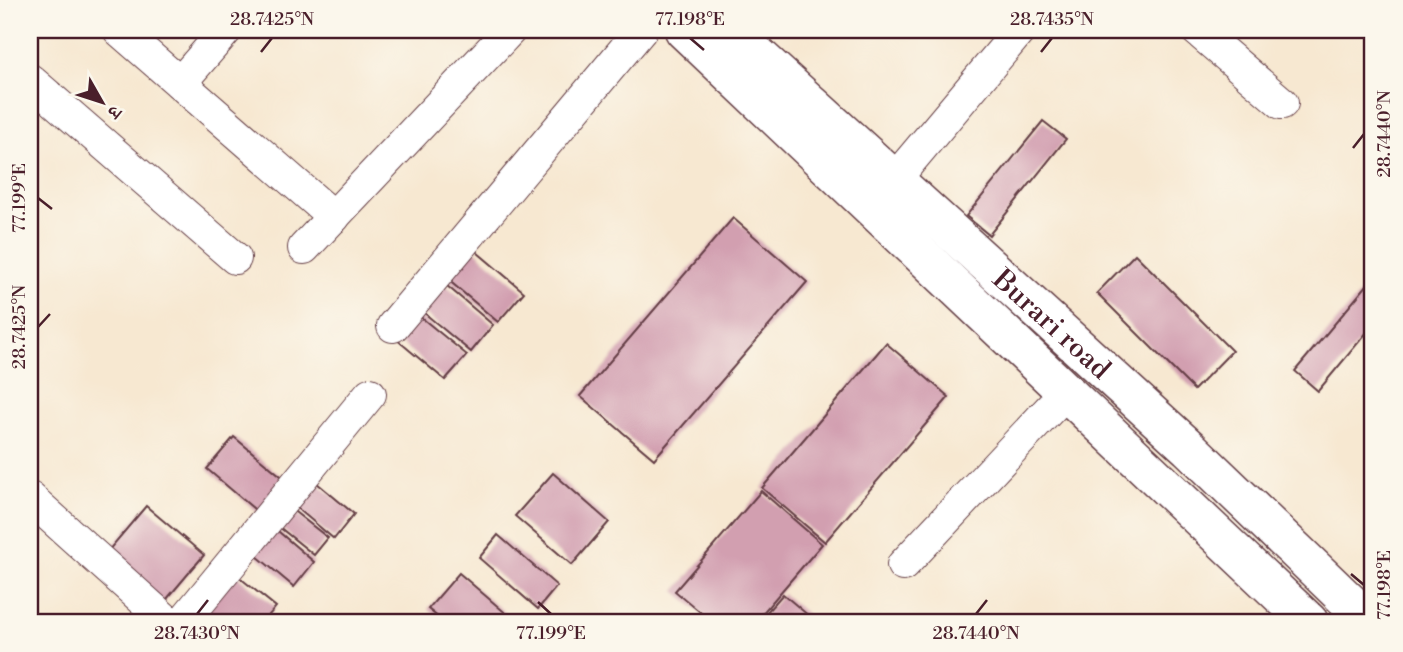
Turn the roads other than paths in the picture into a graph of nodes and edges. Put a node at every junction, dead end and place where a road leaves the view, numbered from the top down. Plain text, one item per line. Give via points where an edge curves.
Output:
1 (119, 30) edge
2 (226, 30) edge
3 (510, 30) edge
4 (641, 30) edge
5 (684, 30) edge
6 (730, 30) edge
7 (1020, 30) edge
8 (1197, 30) edge
9 (30, 81) edge
10 (180, 83) junction
11 (1282, 103) dead end
12 (883, 194) junction
13 (334, 217) junction
14 (304, 248) dead end
15 (235, 258) dead end
16 (393, 326) dead end
17 (1066, 392) junction
18 (370, 394) dead end
19 (30, 498) edge
20 (903, 565) dead end
21 (1368, 619) edge
22 (168, 622) edge
23 (183, 622) edge
24 (1309, 622) edge

1 - 10 street
2 - 10 street
3 - 13 street
4 - 16 street
5 - 12 main road, Burari road
6 - 12 main road, Burari road
7 - 12 street
8 - 11 street
9 - 15 street
10 - 13 street
12 - 17 main road, Burari road
12 - 21 main road, Burari road via 1189,449
13 - 14 street
17 - 20 street
17 - 24 main road, Burari road
18 - 23 street
19 - 22 street

